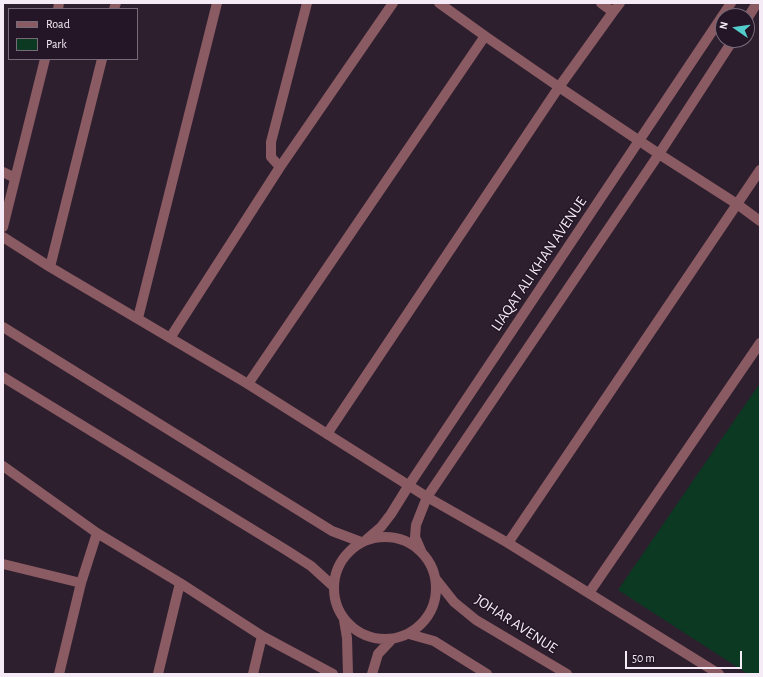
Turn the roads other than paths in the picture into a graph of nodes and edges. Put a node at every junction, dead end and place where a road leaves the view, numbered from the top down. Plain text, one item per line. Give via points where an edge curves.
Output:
1 (218, 3) edge
2 (307, 3) edge
3 (393, 3) edge
4 (439, 3) edge
5 (601, 3) edge
6 (620, 3) edge
7 (731, 3) edge
8 (613, 12) junction
9 (485, 36) junction
10 (728, 48) edge
11 (45, 60) edge
12 (102, 60) edge
13 (559, 87) junction
14 (639, 141) junction
15 (659, 154) junction
16 (280, 167) junction
17 (760, 170) edge
18 (3, 172) edge
19 (15, 178) junction
20 (737, 204) junction
21 (760, 221) edge
22 (3, 227) edge
23 (3, 236) edge
24 (50, 267) junction
25 (138, 318) junction
26 (3, 327) edge
27 (170, 338) junction
28 (760, 343) edge
29 (3, 377) edge
30 (248, 384) junction
31 (326, 434) junction
32 (3, 466) edge
33 (409, 485) junction
34 (427, 497) junction
35 (97, 533) junction
36 (364, 541) junction
37 (508, 544) junction
38 (422, 553) junction
39 (3, 564) edge
40 (435, 578) junction
41 (180, 582) junction
42 (81, 583) junction
43 (333, 586) junction
44 (589, 594) junction
45 (344, 620) junction
46 (408, 634) junction
47 (262, 636) junction
48 (392, 639) junction
49 (60, 674) edge
50 (158, 674) edge
51 (253, 674) edge
52 (333, 674) edge
53 (348, 674) edge
54 (372, 674) edge
55 (487, 674) edge
56 (567, 674) edge
57 (719, 674) edge

1 - 25 street
2 - 16 street via 271,142 271,157
3 - 16 street
4 - 9 street
5 - 8 street
6 - 8 street
7 - 14 street, LIAQAT ALI KHAN AVENUE
8 - 13 street
9 - 13 street
9 - 30 street
10 - 15 street
11 - 19 street
12 - 24 street
13 - 14 street
13 - 31 street
14 - 15 street
14 - 33 street, LIAQAT ALI KHAN AVENUE
15 - 20 street
15 - 34 street
16 - 27 street
17 - 20 street
18 - 19 street
19 - 22 street
20 - 21 street
20 - 37 street
23 - 24 street
24 - 25 street
25 - 27 street
26 - 36 street via 332,531
27 - 30 street
28 - 44 street
29 - 43 street via 299,558
30 - 31 street
31 - 33 street
32 - 35 street
33 - 34 street
33 - 36 street, LIAQAT ALI KHAN AVENUE via 381,527
34 - 37 street
34 - 38 street via 416,525 415,537
35 - 41 street
35 - 42 street
36 - 38 street via 384,536 397,538
36 - 43 street via 350,550 341,561 335,573
37 - 44 street
38 - 40 street
39 - 42 street
40 - 46 street via 435,598 428,616
40 - 56 street, JOHAR AVENUE via 454,602 476,620
41 - 47 street
41 - 50 street
42 - 49 street
43 - 45 street via 336,604
44 - 57 street
45 - 48 street via 363,635 377,639
45 - 53 street
46 - 48 street
46 - 55 street via 434,642
47 - 51 street
47 - 52 street
48 - 54 street via 378,654

